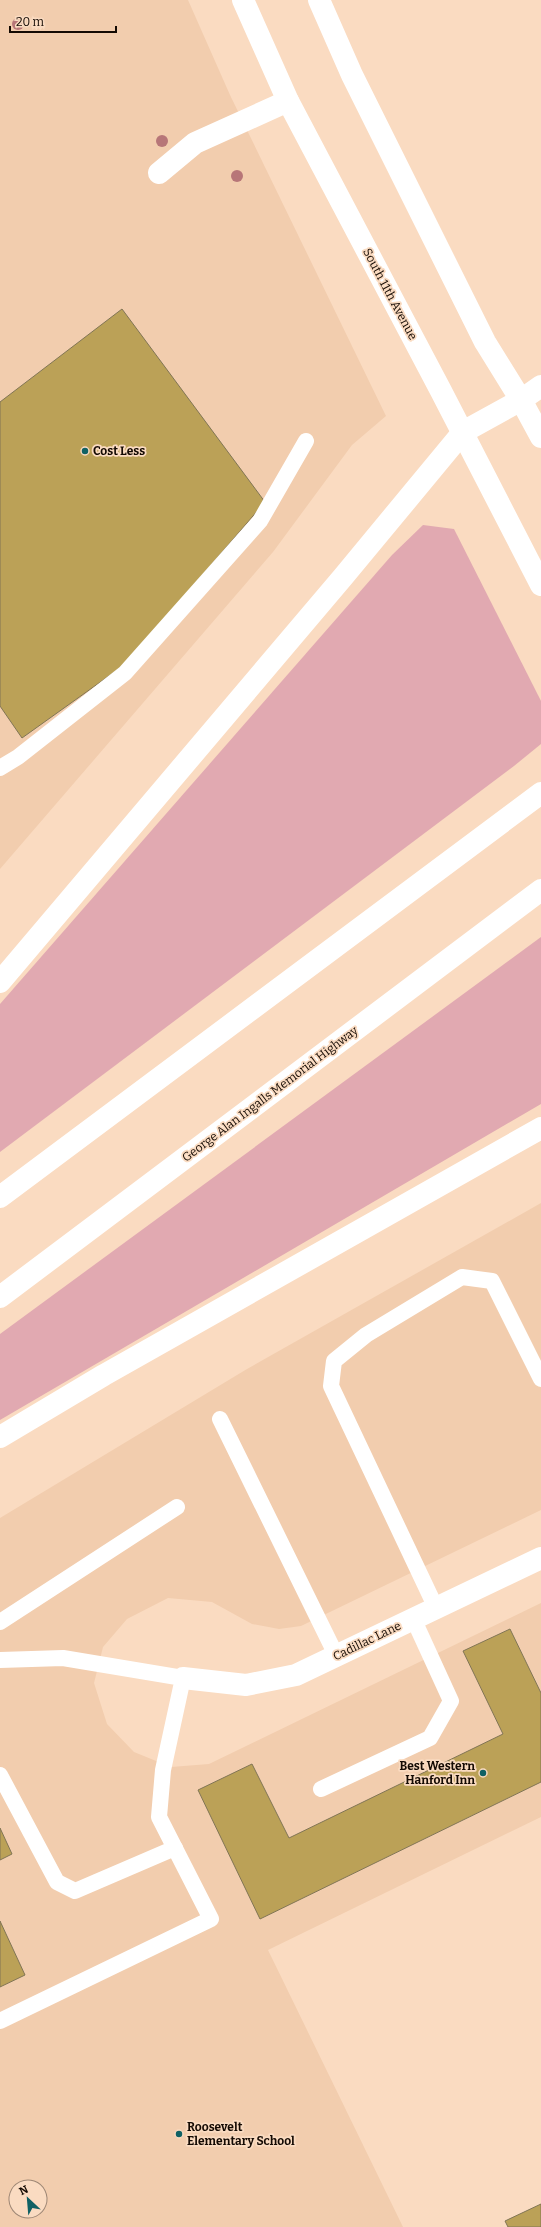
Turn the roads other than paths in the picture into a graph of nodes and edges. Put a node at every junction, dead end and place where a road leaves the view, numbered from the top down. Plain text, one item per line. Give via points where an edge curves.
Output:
1 (243, 0) edge
2 (318, 0) edge
3 (288, 101) junction
4 (159, 173) dead end
5 (541, 386) edge
6 (521, 400) junction
7 (462, 432) junction
8 (541, 436) edge
9 (306, 441) dead end
10 (541, 585) edge
11 (0, 768) edge
12 (536, 796) edge
13 (541, 890) edge
14 (0, 982) edge
15 (541, 1128) edge
16 (0, 1197) edge
17 (0, 1297) edge
18 (541, 1379) edge
19 (220, 1419) dead end
20 (0, 1437) edge
21 (177, 1508) dead end
22 (541, 1558) edge
23 (436, 1608) junction
24 (413, 1618) junction
25 (0, 1622) edge
26 (336, 1656) junction
27 (0, 1660) edge
28 (183, 1678) junction
29 (0, 1775) edge
30 (321, 1789) dead end
31 (175, 1848) junction
32 (0, 2021) edge

1 - 3 main road, South 11th Avenue
2 - 6 main road via 352,75 485,342
3 - 4 main road via 195,143
3 - 7 main road, South 11th Avenue
5 - 6 main road
6 - 7 main road
6 - 8 main road
7 - 10 main road, South 11th Avenue
7 - 14 main road via 343,577
9 - 11 lane via 260,521 125,673 18,757
12 - 16 main road
13 - 17 main road, George Alan Ingalls Memorial Highway
15 - 20 main road
18 - 23 lane via 492,1280 462,1277 366,1335 334,1361 331,1386
19 - 26 lane
21 - 25 lane
22 - 23 main road, Cadillac Lane
23 - 24 main road, Cadillac Lane
24 - 26 main road, Cadillac Lane
24 - 30 lane via 451,1701 430,1738
26 - 28 main road, Cadillac Lane via 296,1675 246,1685
27 - 28 lane via 63,1658
28 - 31 lane via 163,1770 159,1817
29 - 31 lane via 57,1882 75,1891
31 - 32 lane via 210,1919

